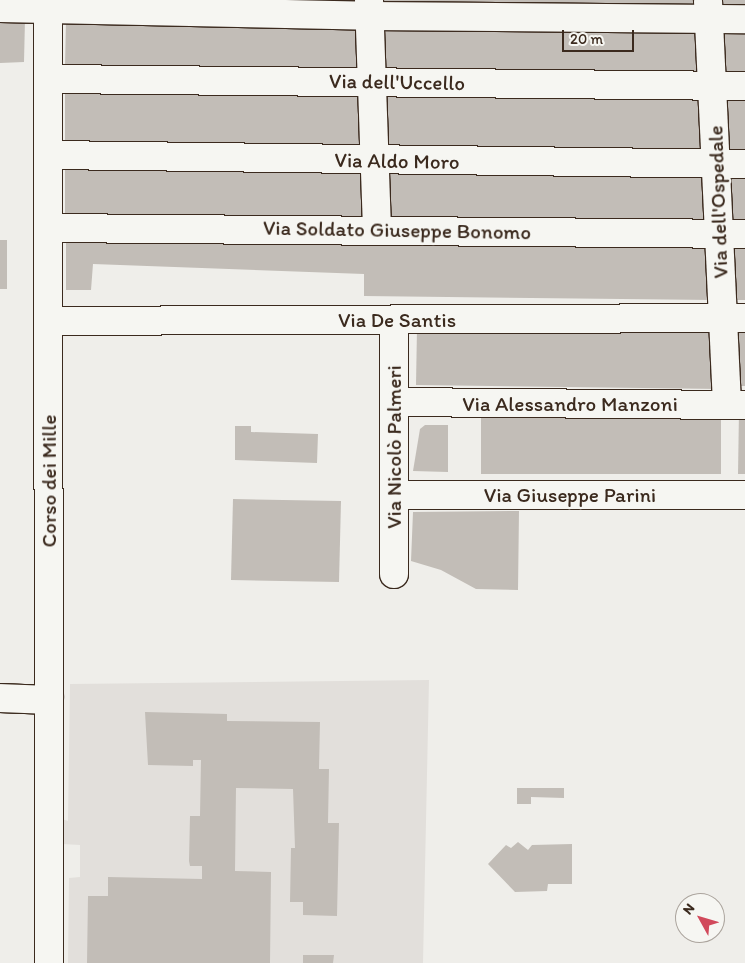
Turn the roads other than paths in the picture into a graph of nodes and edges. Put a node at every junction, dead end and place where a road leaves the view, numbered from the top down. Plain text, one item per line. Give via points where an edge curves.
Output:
1 (48, 4) edge
2 (0, 8) edge
3 (369, 8) edge
4 (708, 9) edge
5 (745, 19) edge
6 (50, 79) junction
7 (371, 82) junction
8 (714, 86) junction
9 (745, 86) edge
10 (50, 155) junction
11 (376, 161) junction
12 (716, 163) junction
13 (745, 164) edge
14 (48, 228) junction
15 (377, 229) junction
16 (732, 234) edge
17 (734, 318) edge
18 (394, 320) junction
19 (49, 321) junction
20 (394, 402) junction
21 (736, 405) edge
22 (394, 495) junction
23 (745, 495) edge
24 (394, 574) dead end
25 (0, 698) edge
26 (49, 700) junction
27 (49, 963) edge

1 - 2 street
1 - 3 street
1 - 6 street, Corso dei Mille
3 - 4 street
3 - 7 street
4 - 5 street
4 - 8 street, Via dell'Ospedale
6 - 7 street, Via dell'Uccello
6 - 10 street, Corso dei Mille
7 - 8 street, Via dell'Uccello
7 - 11 street
8 - 9 street, Via dell'Uccello
8 - 12 street, Via dell'Ospedale
10 - 11 street, Via Aldo Moro
10 - 14 street, Corso dei Mille
11 - 12 street, Via Aldo Moro
11 - 15 street
12 - 13 street, Via Aldo Moro
12 - 16 street, Via dell'Ospedale
14 - 15 street, Via Soldato Giuseppe Bonomo
14 - 19 street, Corso dei Mille
15 - 16 street, Via Soldato Giuseppe Bonomo
16 - 17 street, Via dell'Ospedale
17 - 18 street, Via De Santis
17 - 21 street, Via dell'Ospedale
18 - 19 street, Via De Santis
18 - 20 street, Via Nicolò Palmeri
19 - 26 street, Corso dei Mille
20 - 21 street, Via Alessandro Manzoni
20 - 22 street, Via Nicolò Palmeri
22 - 23 street, Via Giuseppe Parini
22 - 24 street, Via Nicolò Palmeri
25 - 26 street
26 - 27 street, Corso dei Mille

